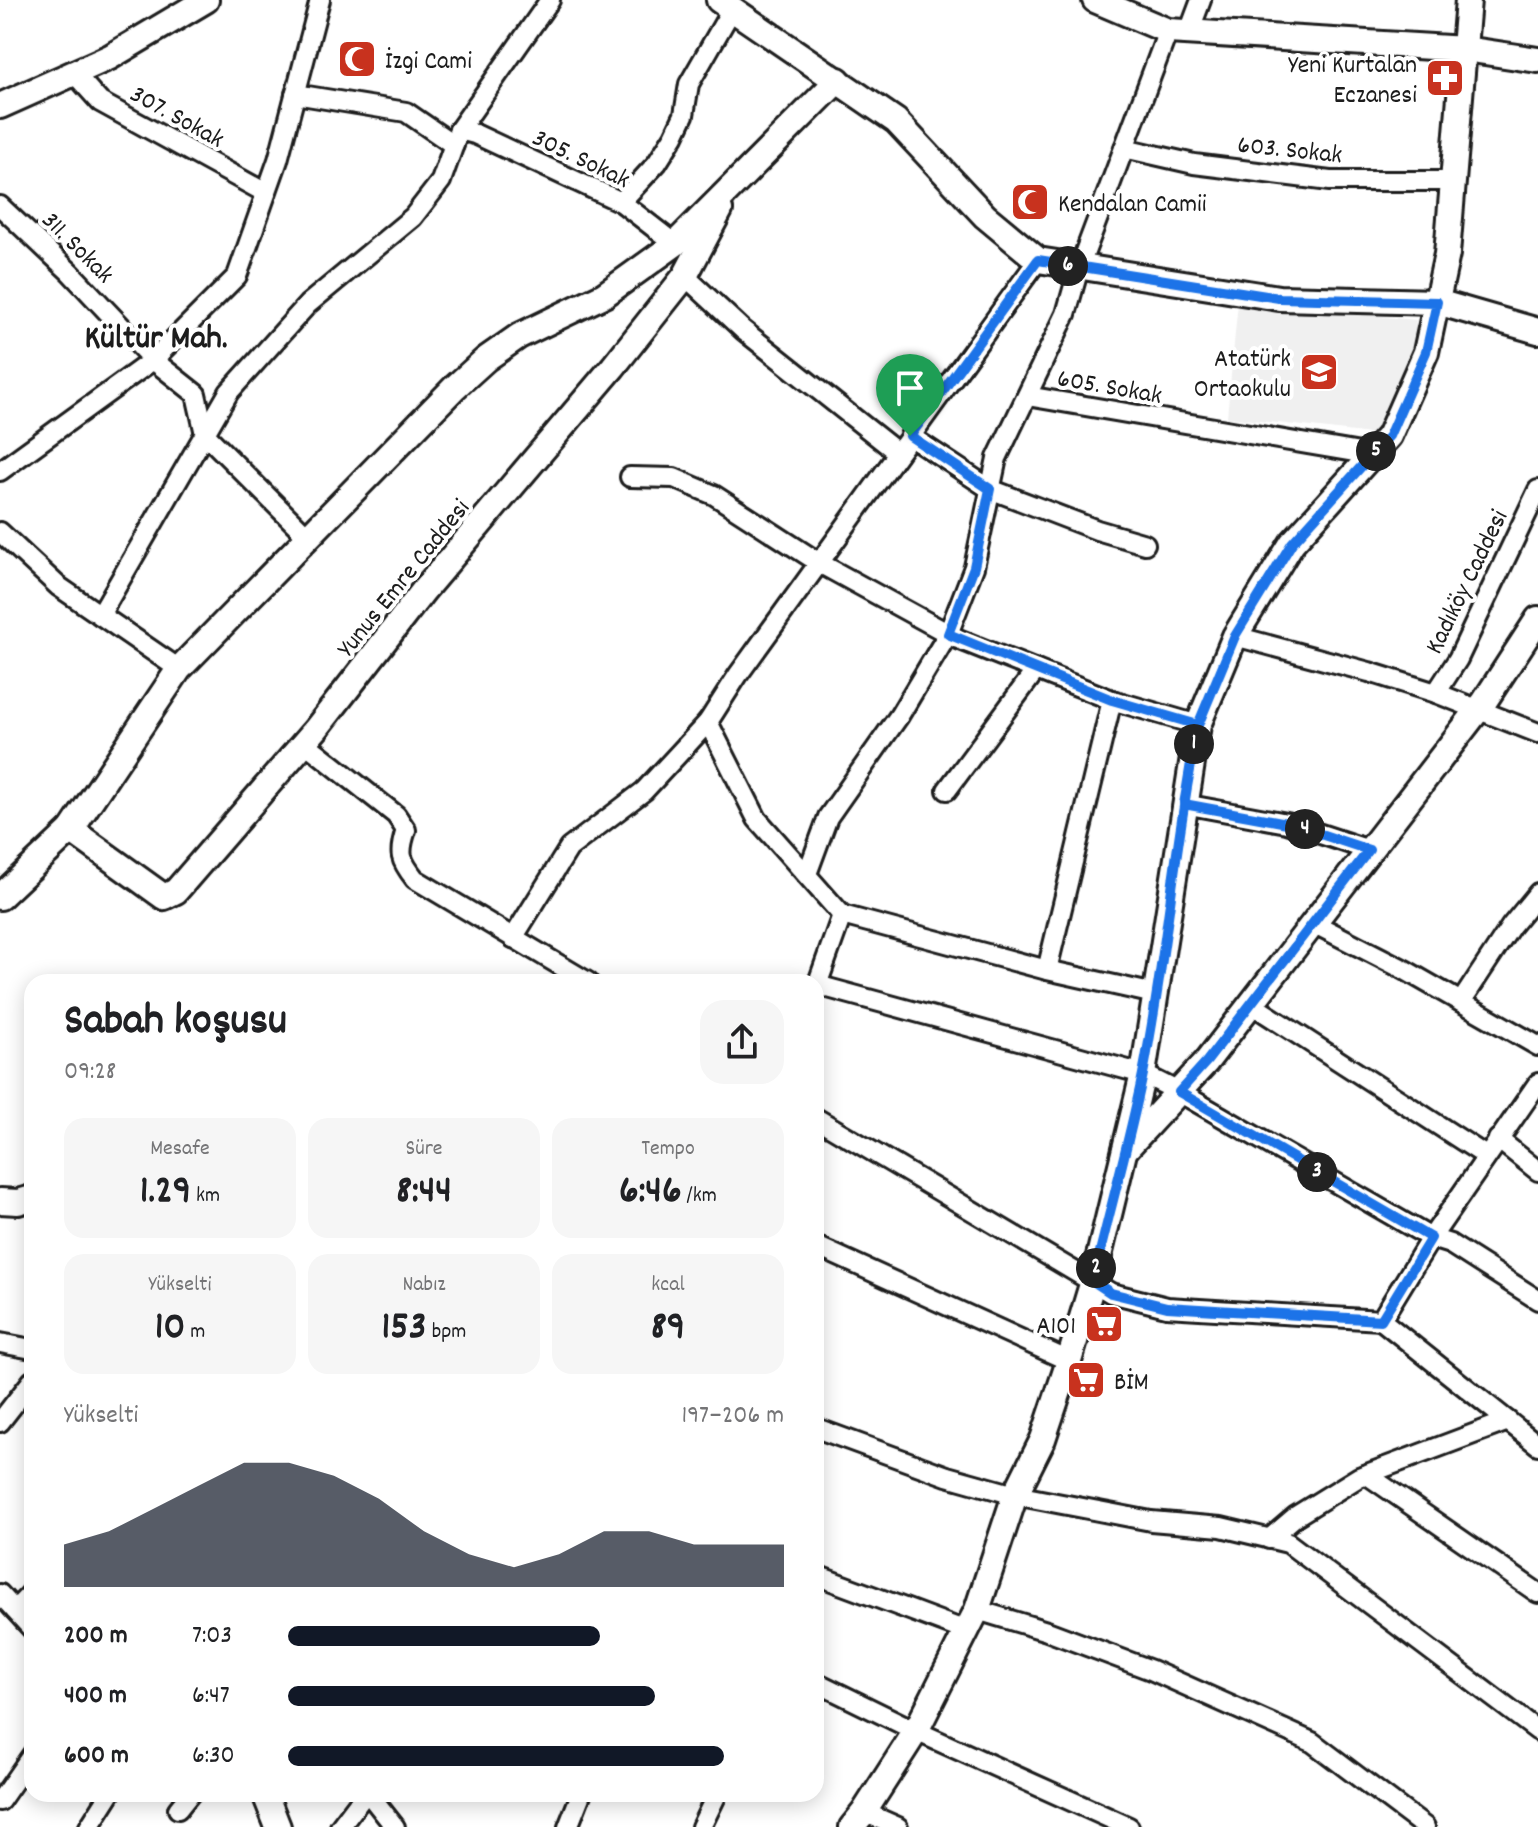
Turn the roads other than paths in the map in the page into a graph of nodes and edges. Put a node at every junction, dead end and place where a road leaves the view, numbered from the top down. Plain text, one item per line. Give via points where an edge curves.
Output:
1 (206, 0) edge
2 (320, 0) edge
3 (550, 0) edge
4 (1095, 0) edge
5 (1201, 0) edge
6 (1468, 0) edge
7 (726, 4) edge
8 (1179, 32) junction
9 (1465, 49) junction
10 (1538, 60) edge
11 (74, 73) junction
12 (838, 80) junction
13 (295, 94) junction
14 (0, 106) edge
15 (456, 137) junction
16 (1124, 148) junction
17 (1454, 181) junction
18 (733, 187) junction
19 (266, 193) junction
20 (621, 202) junction
21 (0, 206) edge
22 (675, 244) junction
23 (1038, 260) junction
24 (1079, 268) junction
25 (685, 276) junction
26 (1437, 302) junction
27 (1538, 331) edge
28 (153, 360) junction
29 (1027, 396) junction
30 (205, 434) junction
31 (910, 436) junction
32 (898, 453) junction
33 (1372, 455) junction
34 (0, 471) edge
35 (630, 477) dead end
36 (990, 489) junction
37 (1538, 490) edge
38 (0, 532) edge
39 (309, 538) junction
40 (1145, 544) dead end
41 (821, 564) junction
42 (100, 615) junction
43 (1538, 619) edge
44 (948, 634) junction
45 (1235, 636) junction
46 (179, 669) junction
47 (1036, 670) junction
48 (1436, 693) junction
49 (1112, 700) junction
50 (1478, 711) junction
51 (708, 722) junction
52 (1198, 725) junction
53 (1538, 733) edge
54 (304, 742) junction
55 (947, 790) dead end
56 (1184, 804) junction
57 (71, 830) junction
58 (1369, 850) junction
59 (807, 874) junction
60 (1538, 893) edge
61 (0, 897) edge
62 (842, 915) junction
63 (1313, 923) junction
64 (513, 938) junction
65 (1047, 970) junction
66 (557, 974) edge
67 (821, 974) edge
68 (824, 989) edge
69 (1155, 994) junction
70 (1461, 1002) junction
71 (1251, 1004) junction
72 (1538, 1046) edge
73 (1143, 1074) junction
74 (1538, 1083) edge
75 (1179, 1092) junction
76 (824, 1123) edge
77 (1498, 1139) junction
78 (1123, 1151) junction
79 (1486, 1156) junction
80 (1538, 1171) edge
81 (24, 1200) edge
82 (0, 1201) edge
83 (1431, 1238) junction
84 (824, 1250) edge
85 (1093, 1281) junction
86 (1538, 1300) edge
87 (1381, 1320) junction
88 (0, 1343) edge
89 (24, 1348) edge
90 (1069, 1361) junction
91 (24, 1391) edge
92 (1508, 1421) junction
93 (0, 1422) edge
94 (824, 1431) edge
95 (1538, 1445) edge
96 (1366, 1474) junction
97 (1015, 1495) junction
98 (1269, 1539) junction
99 (824, 1577) edge
100 (1538, 1593) edge
101 (0, 1594) edge
102 (24, 1600) edge
103 (15, 1610) junction
104 (24, 1620) edge
105 (972, 1621) junction
106 (824, 1686) edge
107 (916, 1731) junction
108 (1538, 1731) edge
109 (24, 1766) edge
110 (0, 1801) edge
111 (105, 1802) edge
112 (184, 1802) edge
113 (268, 1802) edge
114 (360, 1802) edge
115 (374, 1802) edge
116 (578, 1802) edge
117 (713, 1802) edge
118 (178, 1809) dead end
119 (858, 1820) edge
120 (89, 1827) edge
121 (278, 1827) edge
122 (340, 1827) edge
123 (395, 1827) edge
124 (568, 1827) edge
125 (701, 1827) edge
126 (898, 1827) edge
127 (1129, 1827) edge
128 (1425, 1827) edge

1 - 11 street
2 - 13 street
3 - 15 street
4 - 8 street
5 - 8 street
6 - 9 street
7 - 12 street
7 - 20 street via 689,84 674,136
8 - 9 street
8 - 16 street
9 - 10 street
9 - 17 street
11 - 14 street
11 - 19 street, 307. Sokak via 100,102
12 - 18 street
12 - 23 street via 896,121 985,216
13 - 15 street, 305. Sokak via 406,112
13 - 19 street
15 - 20 street, 305. Sokak via 475,134
15 - 30 street via 441,181 413,217 308,304 229,392
16 - 17 street, 603. Sokak via 1194,164 1330,181
16 - 24 street
17 - 26 street
18 - 22 street
18 - 25 street, Yunus Emre Caddesi
19 - 28 street via 237,276
20 - 22 street, 305. Sokak
21 - 28 street, 311. Sokak
22 - 39 street via 604,295 519,336 486,359
23 - 24 street
23 - 31 street
24 - 26 street via 1279,298
24 - 29 street via 1066,314
25 - 32 street via 743,330
25 - 54 street, Yunus Emre Caddesi
26 - 27 street
26 - 33 street via 1426,352 1389,436
28 - 30 street, 311. Sokak via 196,394
28 - 34 street
29 - 33 street, 605. Sokak
29 - 36 street via 997,458
30 - 39 street
30 - 42 street
31 - 32 street
31 - 36 street
32 - 41 street
33 - 45 street via 1292,543
35 - 41 street via 674,478 714,495
36 - 40 street
36 - 44 street via 974,567
37 - 48 street, Kadıköy Caddesi via 1458,659
38 - 42 street via 58,586
39 - 46 street
41 - 44 street
41 - 51 street
42 - 46 street
43 - 50 street
44 - 47 street
44 - 59 street via 828,817
45 - 48 street
45 - 52 street
46 - 57 street
47 - 49 street
47 - 55 street
48 - 50 street
49 - 52 street
49 - 65 street
50 - 53 street
50 - 58 street
51 - 59 street via 757,819
51 - 64 street via 644,791 569,848
52 - 56 street
54 - 57 street, Yunus Emre Caddesi via 193,873 164,897
54 - 64 street via 396,815 406,830 402,862 415,879
56 - 58 street via 1287,823
56 - 69 street
57 - 61 street
58 - 63 street
59 - 62 street
60 - 70 street
62 - 65 street
62 - 67 street
63 - 70 street
63 - 71 street
64 - 66 street
65 - 69 street
68 - 73 street
69 - 73 street
70 - 72 street
71 - 75 street
71 - 79 street
73 - 75 street
73 - 78 street
74 - 77 street
75 - 78 street
75 - 83 street
76 - 85 street
77 - 79 street
77 - 80 street
78 - 85 street
79 - 83 street
81 - 82 street
83 - 86 street via 1450,1244
83 - 87 street
84 - 90 street
85 - 87 street via 1111,1293 1167,1307
85 - 90 street
87 - 92 street
88 - 89 street
90 - 97 street via 1043,1439
91 - 93 street
92 - 95 street
92 - 96 street
94 - 97 street
96 - 98 street via 1296,1516
96 - 100 street
97 - 98 street
97 - 105 street
98 - 108 street via 1288,1543
99 - 105 street
101 - 103 street
102 - 103 street
103 - 104 street
105 - 107 street
105 - 128 street via 1047,1631 1151,1670 1312,1742
106 - 107 street
107 - 119 street
107 - 127 street
109 - 110 street
111 - 120 street
112 - 118 street
113 - 121 street
114 - 122 street
115 - 123 street
116 - 124 street
117 - 125 street
119 - 126 street

